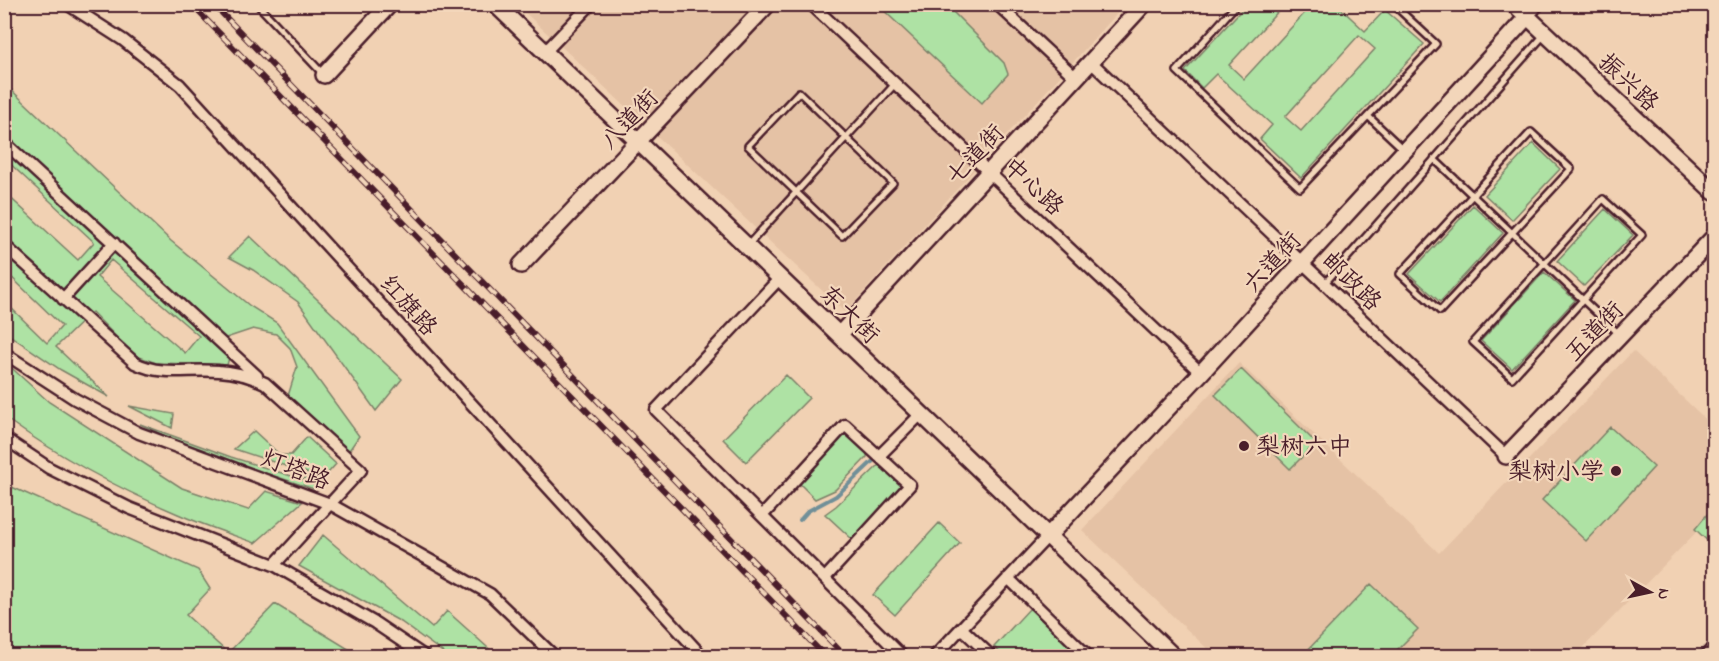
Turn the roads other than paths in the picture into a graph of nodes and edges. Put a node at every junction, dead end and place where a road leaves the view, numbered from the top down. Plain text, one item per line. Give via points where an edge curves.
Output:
1 (67, 4) edge
2 (257, 4) edge
3 (390, 4) edge
4 (495, 4) edge
5 (591, 4) edge
6 (768, 4) edge
7 (811, 4) edge
8 (997, 4) edge
9 (1144, 4) edge
10 (1237, 4) edge
11 (1393, 4) edge
12 (1514, 4) edge
13 (1539, 4) edge
14 (1527, 17) junction
15 (1546, 34) junction
16 (545, 52) junction
17 (1091, 62) junction
18 (324, 75) joint
19 (1076, 78) junction
20 (895, 84) junction
21 (1368, 116) junction
22 (846, 137) junction
23 (4, 142) edge
24 (638, 142) junction
25 (1405, 151) junction
26 (1434, 159) junction
27 (989, 172) junction
28 (796, 192) junction
29 (1714, 192) edge
30 (1473, 196) junction
31 (1512, 233) junction
32 (1714, 237) edge
33 (114, 243) junction
34 (4, 245) edge
35 (747, 246) junction
36 (1303, 262) junction
37 (1544, 263) junction
38 (521, 265) dead end
39 (780, 278) junction
40 (1324, 283) junction
41 (63, 299) junction
42 (1583, 300) junction
43 (839, 335) junction
44 (1620, 335) junction
45 (4, 353) edge
46 (1201, 373) junction
47 (265, 383) junction
48 (921, 414) junction
49 (4, 438) edge
50 (879, 456) junction
51 (1506, 456) joint
52 (330, 504) junction
53 (762, 516) junction
54 (1048, 536) junction
55 (274, 565) junction
56 (825, 579) junction
57 (1008, 579) junction
58 (961, 628) junction
59 (1714, 650) edge
60 (424, 657) edge
61 (554, 657) edge
62 (702, 657) edge
63 (902, 657) edge
64 (935, 657) edge
65 (991, 657) edge
66 (1088, 657) edge
67 (1173, 657) edge
68 (1709, 657) edge

1 - 62 street, 红旗路 via 123,40 180,85
2 - 18 lane
3 - 18 street
4 - 16 street, 东大街
5 - 16 street
6 - 24 street, 八道街
7 - 20 street, 中心路
8 - 19 street
9 - 17 street, 七道街
10 - 21 lane via 1177,71 1300,188
11 - 21 lane via 1436,44
12 - 14 street, 振兴路
13 - 14 street
14 - 15 street, 振兴路
14 - 25 street, 六道街
15 - 26 lane
15 - 29 street, 振兴路
16 - 24 street, 东大街
17 - 19 street, 七道街
17 - 36 street, 邮政路
19 - 27 street, 七道街
20 - 22 lane
20 - 27 street, 中心路
21 - 25 lane
22 - 28 lane
22 - 28 lane via 893,183 842,236
22 - 28 lane via 799,92 748,146
23 - 33 street
24 - 35 street, 东大街
24 - 38 street, 八道街
25 - 36 street, 六道街
26 - 30 lane
26 - 40 lane
27 - 43 street, 七道街
27 - 46 street, 中心路
28 - 35 lane
30 - 31 lane
30 - 31 lane via 1531,132 1571,169
30 - 31 lane via 1400,274 1440,311
31 - 37 lane
32 - 44 street, 五道街
33 - 41 street
33 - 47 street
34 - 41 street
35 - 39 street, 东大街
36 - 40 street, 邮政路
36 - 46 street, 六道街
37 - 42 lane
37 - 42 lane via 1603,199 1642,235
37 - 42 lane via 1473,342 1512,378
39 - 43 street, 东大街
39 - 53 street via 656,410
40 - 51 street, 邮政路
41 - 47 street via 135,363 150,370 217,371 247,375
42 - 44 lane
43 - 48 street, 东大街
44 - 51 street, 五道街
45 - 52 street, 灯塔路 via 75,399 139,433
46 - 54 street, 六道街
47 - 52 street via 361,470
48 - 50 street
48 - 54 street, 东大街
49 - 55 street via 50,468 129,508
50 - 53 street via 845,426
50 - 56 street via 910,485
52 - 55 street
52 - 61 street, 灯塔路 via 490,594
53 - 56 street
54 - 57 street
54 - 67 street, 东大街
55 - 60 street via 375,623
56 - 63 street
57 - 58 street
57 - 66 street
58 - 64 street
58 - 65 street
59 - 68 street

